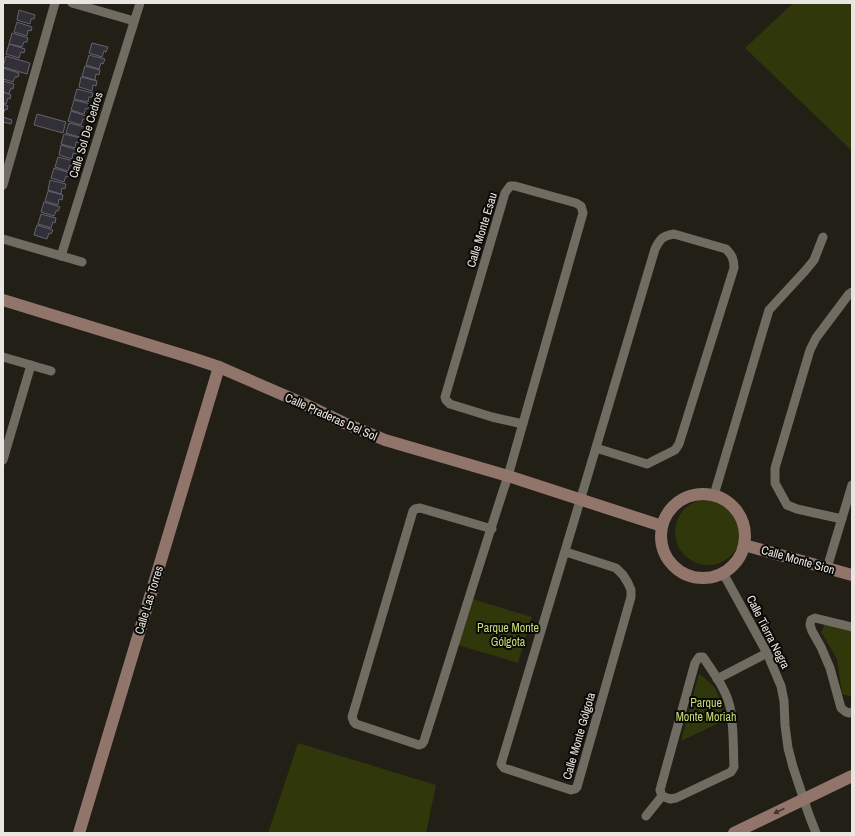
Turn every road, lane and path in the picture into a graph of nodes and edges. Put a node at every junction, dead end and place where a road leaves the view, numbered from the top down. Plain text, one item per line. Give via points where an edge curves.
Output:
1 (55, 3) edge
2 (72, 3) edge
3 (140, 3) edge
4 (134, 21) junction
5 (3, 185) edge
6 (823, 237) dead end
7 (3, 239) edge
8 (61, 256) junction
9 (82, 262) dead end
10 (852, 292) edge
11 (3, 300) edge
12 (3, 357) edge
13 (31, 365) junction
14 (219, 368) junction
15 (51, 371) dead end
16 (523, 424) junction
17 (596, 448) junction
18 (3, 460) edge
19 (508, 476) junction
20 (852, 484) edge
21 (714, 495) junction
22 (581, 499) junction
23 (842, 519) junction
24 (662, 526) junction
25 (492, 530) junction
26 (744, 545) junction
27 (566, 552) junction
28 (827, 568) junction
29 (723, 573) junction
30 (852, 575) edge
31 (852, 628) edge
32 (767, 653) junction
33 (717, 679) junction
34 (852, 712) edge
35 (852, 776) edge
36 (662, 796) junction
37 (804, 799) junction
38 (646, 816) dead end
39 (79, 833) edge
40 (734, 833) edge
41 (816, 833) edge

1 - 5 street
2 - 4 street
3 - 4 street, Calle Sol De Cedros
4 - 8 street, Calle Sol De Cedros
6 - 21 street via 814,260 769,310
7 - 8 street
8 - 9 street
10 - 23 street via 816,338 810,350 775,468 775,483 787,505
11 - 14 street, Calle Praderas Del Sol
12 - 13 street
13 - 15 street
13 - 18 street
14 - 19 street, Calle Praderas Del Sol via 385,440
14 - 39 street, Calle Las Torres
16 - 16 street, Calle Monte Esau via 583,213 581,206 576,203 510,186 505,193 445,397 450,404
16 - 19 street, Calle Monte Esau
17 - 17 street, Calle Monte Gólgota via 655,249 660,240 674,234 726,249 732,254 734,268 679,444 675,450 647,464
17 - 22 street, Calle Monte Gólgota
19 - 22 street, Calle Praderas Del Sol
19 - 25 street, Calle Monte Esau
20 - 23 street
21 - 24 street via 689,496 677,503 668,513
21 - 26 street via 729,502 739,513 744,525
22 - 24 street, Calle Praderas Del Sol
22 - 27 street, Calle Monte Gólgota
23 - 28 street
24 - 29 street via 661,539 665,552 672,564 682,572 696,577
25 - 25 street, Calle Monte Esau via 420,508 415,509 352,717 356,724 419,745 424,741
26 - 28 street, Calle Monte Sion
26 - 29 street via 734,565
27 - 27 street, Calle Monte Gólgota via 501,764 504,768 571,790 577,787 631,590 616,568
28 - 30 street, Calle Monte Sion
29 - 32 street, Calle Tierra Negra
31 - 34 street via 815,618 811,620 810,625 830,668 841,708 846,712
32 - 33 street
32 - 37 street, Calle Tierra Negra via 781,686 788,748
33 - 36 street via 730,706 734,769 676,798
33 - 36 street via 703,657 699,657 695,663 660,790
35 - 37 street
36 - 38 street
37 -> 40 street
37 - 41 street, Calle Tierra Negra

